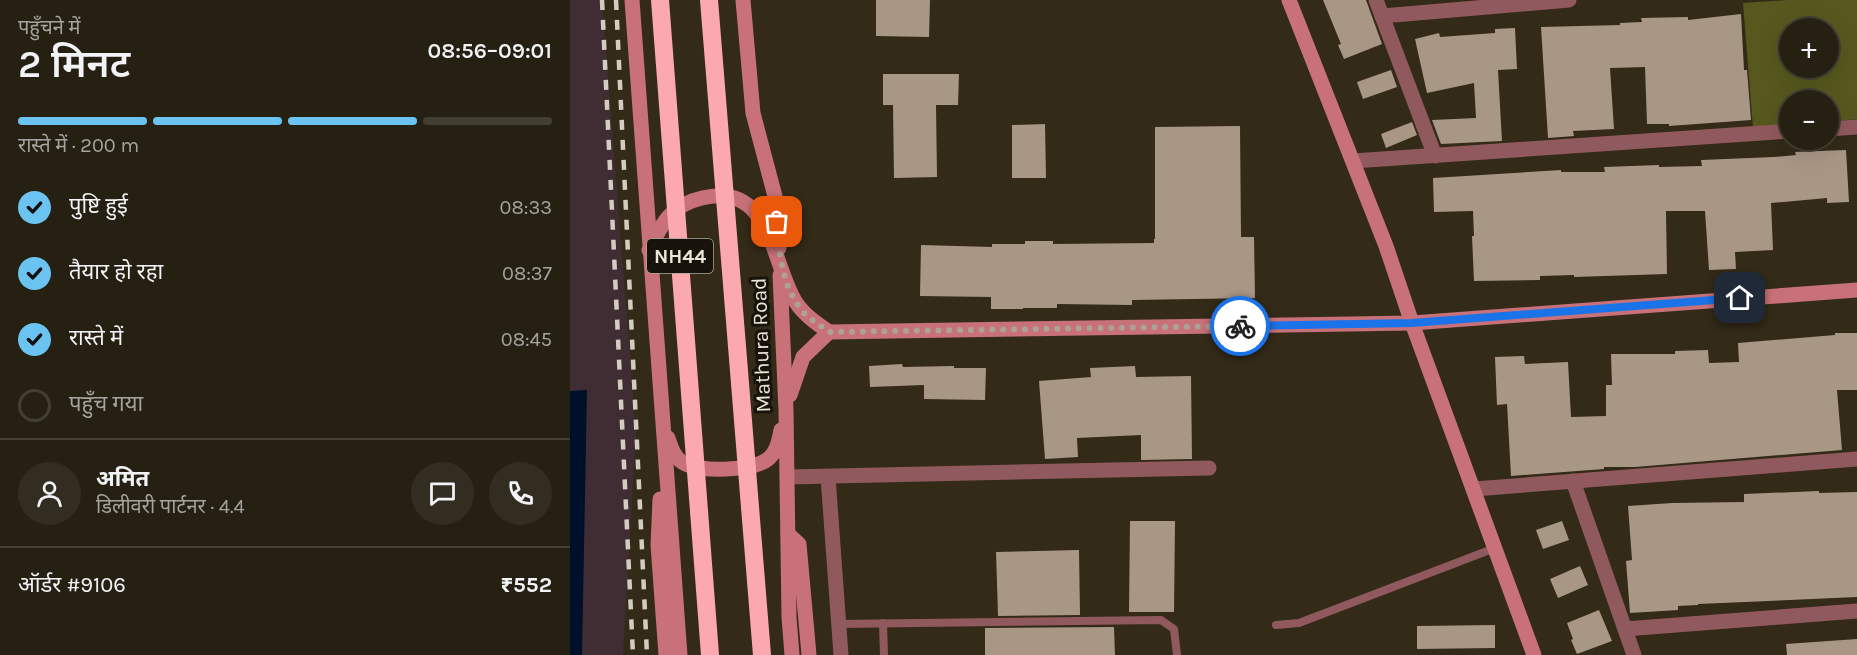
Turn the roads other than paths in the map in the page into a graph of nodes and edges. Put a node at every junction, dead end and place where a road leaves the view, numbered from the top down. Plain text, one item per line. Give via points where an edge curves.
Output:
1 (632, 0) edge
2 (660, 0) edge
3 (709, 0) edge
4 (743, 0) edge
5 (1289, 0) edge
6 (1376, 0) edge
7 (1569, 0) edge
8 (1382, 16) junction
9 (1857, 127) edge
10 (1839, 128) edge
11 (1779, 132) edge
12 (1435, 156) junction
13 (1353, 161) junction
14 (649, 250) junction
15 (779, 259) junction
16 (1857, 290) edge
17 (1412, 323) junction
18 (829, 332) junction
19 (786, 410) junction
20 (662, 421) junction
21 (1857, 459) edge
22 (1209, 468) dead end
23 (787, 477) junction
24 (828, 477) junction
25 (1573, 481) junction
26 (667, 487) junction
27 (1474, 489) junction
28 (788, 534) junction
29 (1495, 548) junction
30 (1857, 611) edge
31 (883, 623) junction
32 (839, 624) junction
33 (1276, 625) dead end
34 (1625, 629) junction
35 (666, 655) edge
36 (680, 655) edge
37 (710, 655) edge
38 (762, 655) edge
39 (792, 655) edge
40 (809, 655) edge
41 (841, 655) edge
42 (884, 655) edge
43 (1177, 655) edge
44 (1534, 655) edge
45 (1634, 655) edge

1 - 14 street
2 - 37 highway, NH44, bridge
3 - 38 highway, Mathura Road / NH44, bridge
4 - 15 street, Mathura Road via 753,113 777,204
5 - 13 street
6 - 8 street
7 - 8 street
8 - 12 street
9 - 10 street
11 - 12 street
12 - 13 street
13 - 17 street
14 - 15 street via 666,217 687,202 712,195 743,202 755,211
14 - 20 street
15 - 18 street via 795,301
15 - 19 street, Mathura Road
16 - 17 street
17 - 18 street
17 - 27 street
18 - 19 street via 803,357
19 - 20 street via 776,448 769,459 757,465 726,469 679,461
19 - 23 street, Mathura Road
20 - 26 street
21 - 25 street
22 - 24 street
23 - 24 street
23 - 28 street, Mathura Road
24 - 32 street
25 - 27 street
25 - 34 street
26 - 35 street via 660,501 658,545
26 - 36 street
27 - 29 street
28 - 39 street, Mathura Road
28 - 40 street via 798,544
29 - 33 lane via 1299,623
29 - 44 street
30 - 34 street
31 - 32 lane
31 - 42 lane
31 - 43 lane via 1161,620 1173,629
32 - 41 street
34 - 45 street

